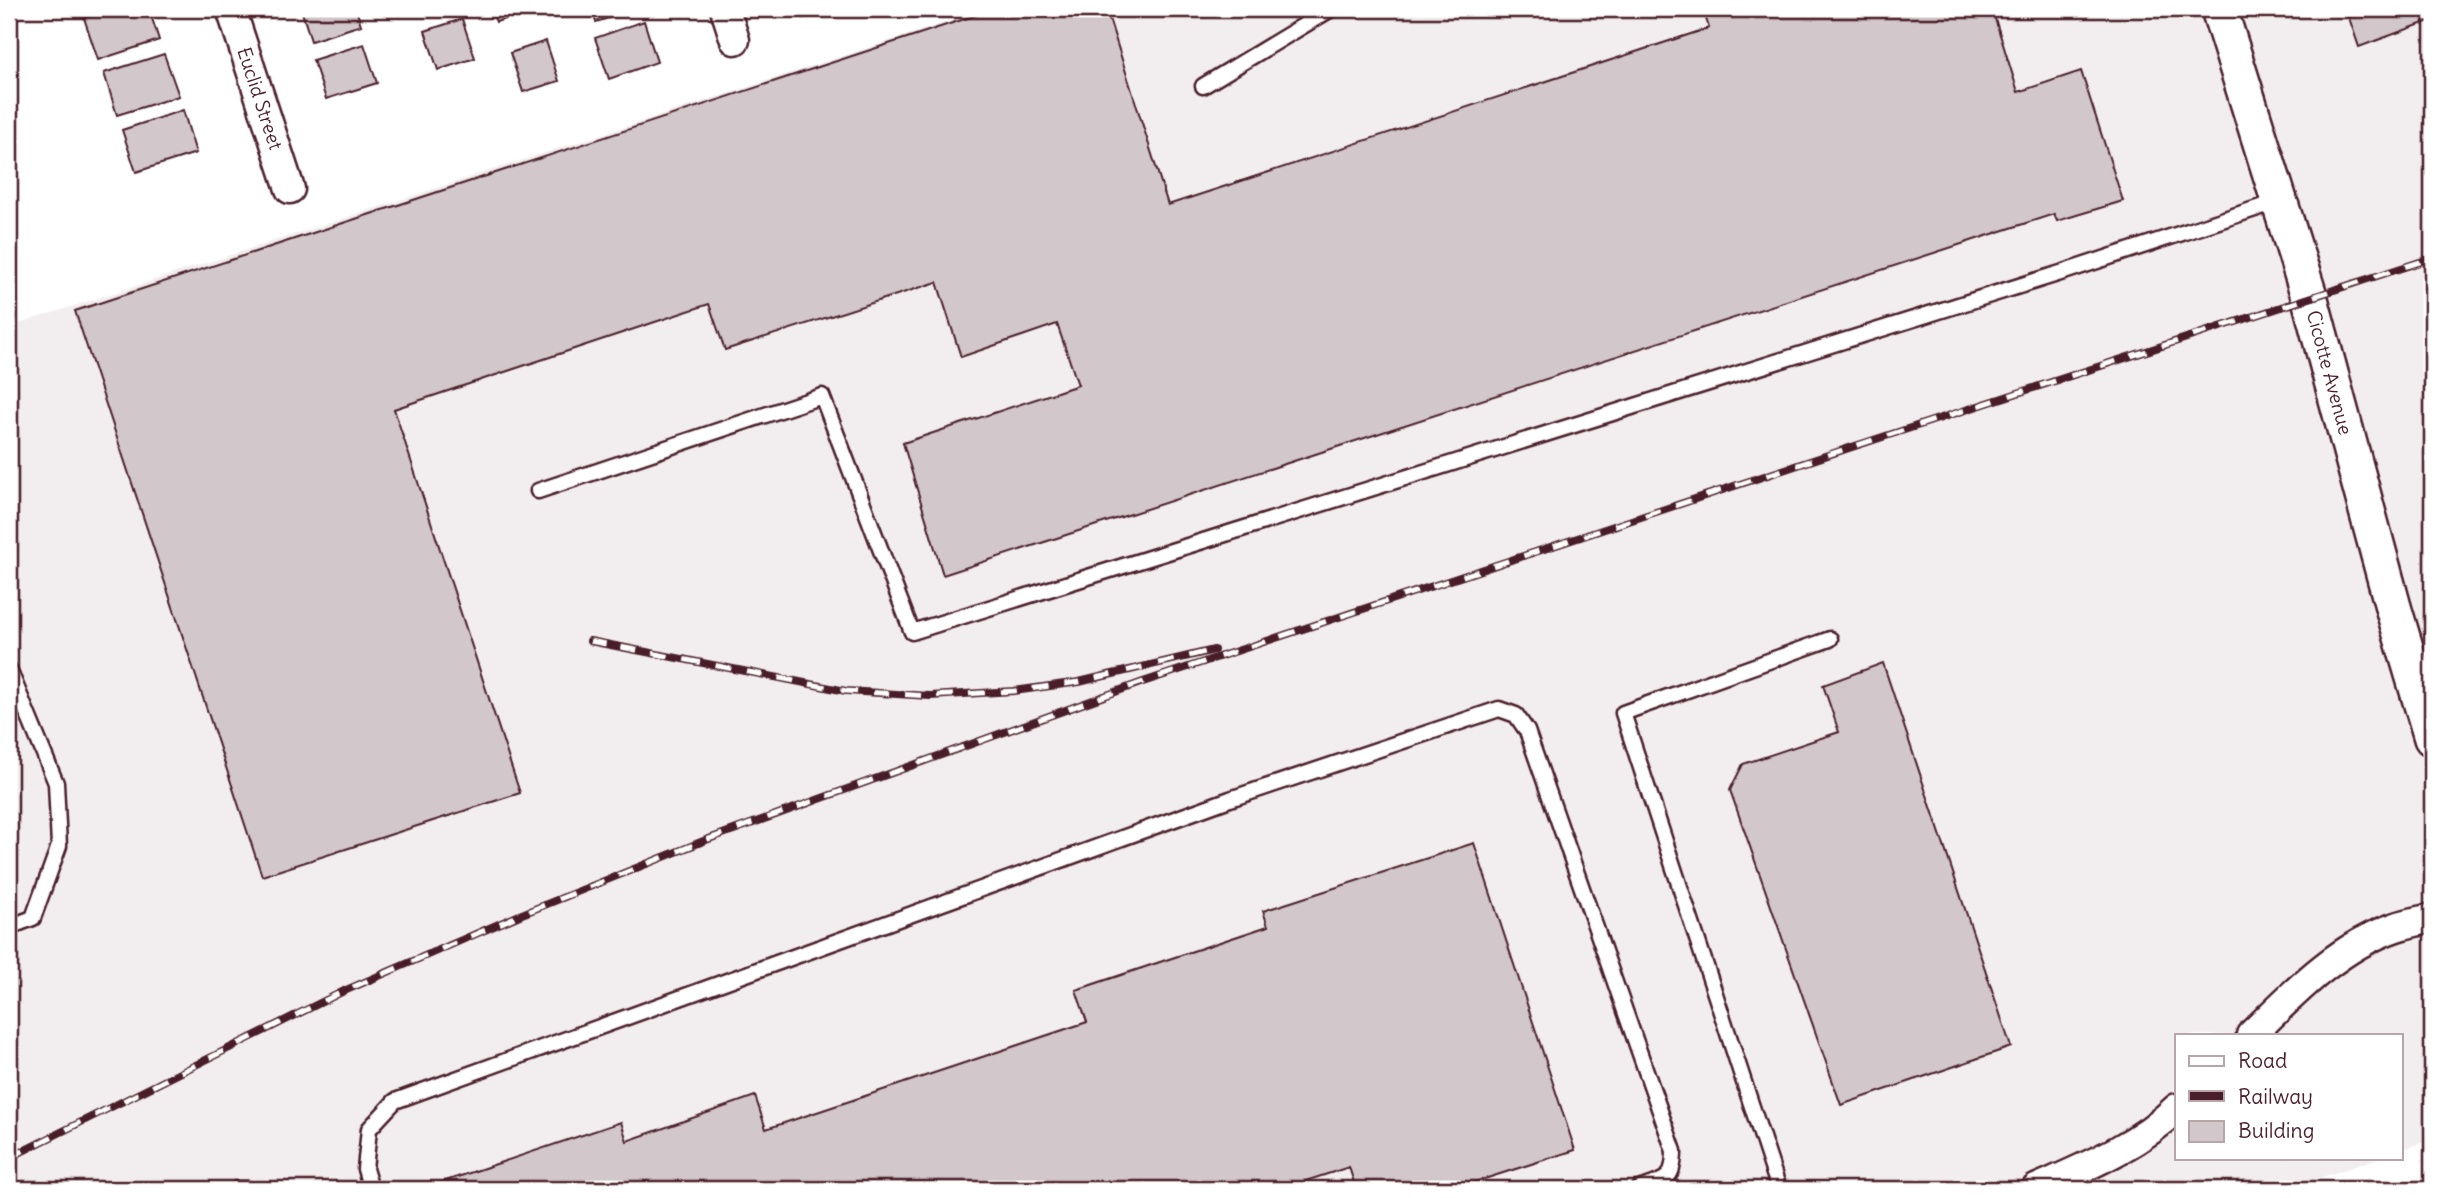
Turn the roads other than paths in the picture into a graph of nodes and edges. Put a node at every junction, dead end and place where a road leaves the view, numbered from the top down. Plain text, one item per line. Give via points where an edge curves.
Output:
1 (231, 9) edge
2 (725, 9) edge
3 (1331, 9) edge
4 (2219, 9) edge
5 (735, 40) dead end
6 (1203, 86) dead end
7 (290, 189) dead end
8 (2278, 201) junction
9 (538, 491) dead end
10 (1830, 639) dead end
11 (9, 669) edge
12 (2432, 738) edge
13 (2432, 918) edge
14 (9, 926) edge
15 (2251, 1034) edge
16 (2175, 1110) edge
17 (237, 1189) edge
18 (248, 1189) edge
19 (371, 1189) edge
20 (1639, 1189) edge
21 (1779, 1189) edge
22 (2036, 1189) edge

1 - 7 street, Euclid Street
2 - 5 street
3 - 6 lane
4 - 8 street, Cicotte Avenue
8 - 9 lane via 912,632 822,396
8 - 12 street, Cicotte Avenue
10 - 21 lane via 1623,713
11 - 14 lane via 56,783 59,846 33,918
13 - 15 street via 2396,927 2339,956
16 - 22 street via 2159,1125 2100,1159
17 - 18 lane
19 - 20 lane via 365,1169 369,1129 395,1101 1230,799 1499,709 1516,715 1527,731 1674,1151 1674,1168 1665,1180

